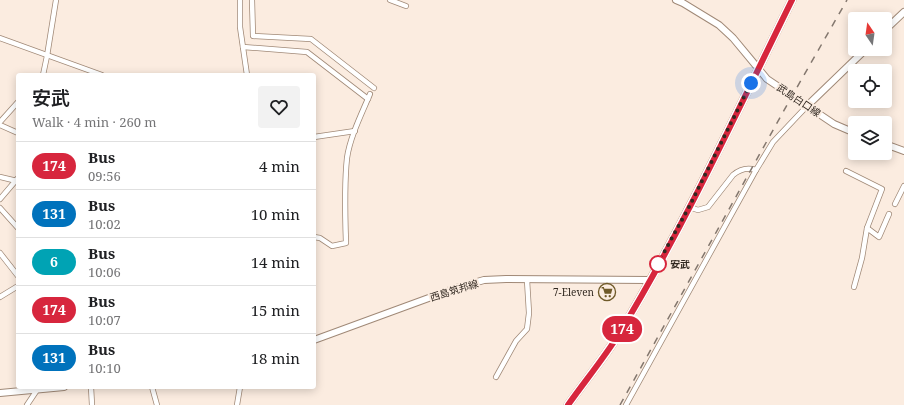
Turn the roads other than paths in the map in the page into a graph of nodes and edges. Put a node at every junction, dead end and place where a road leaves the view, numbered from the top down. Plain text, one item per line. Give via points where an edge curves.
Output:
1 (56, 0) edge
2 (240, 0) edge
3 (252, 0) edge
4 (390, 0) edge
5 (676, 0) edge
6 (792, 0) edge
7 (406, 6) dead end
8 (904, 12) edge
9 (892, 23) edge
10 (0, 38) edge
11 (243, 47) junction
12 (47, 56) junction
13 (859, 56) edge
14 (758, 69) junction
15 (43, 73) edge
16 (87, 73) edge
17 (246, 73) edge
18 (374, 88) dead end
19 (16, 104) edge
20 (808, 105) junction
21 (0, 122) edge
22 (0, 125) edge
23 (848, 130) edge
24 (355, 131) junction
25 (16, 132) edge
26 (316, 137) edge
27 (892, 147) edge
28 (904, 151) edge
29 (756, 170) junction
30 (846, 172) dead end
31 (0, 177) edge
32 (16, 180) edge
33 (16, 181) edge
34 (904, 186) edge
35 (0, 198) edge
36 (895, 204) dead end
37 (689, 207) junction
38 (0, 208) edge
39 (889, 214) dead end
40 (16, 226) edge
41 (867, 228) junction
42 (316, 237) edge
43 (0, 253) edge
44 (16, 273) edge
45 (527, 280) junction
46 (649, 280) junction
47 (16, 287) edge
48 (854, 287) dead end
49 (0, 296) edge
50 (316, 339) edge
51 (496, 378) dead end
52 (46, 389) edge
53 (91, 389) edge
54 (153, 389) edge
55 (240, 389) edge
56 (37, 390) junction
57 (0, 393) edge
58 (28, 405) edge
59 (92, 405) edge
60 (157, 405) edge
61 (237, 405) edge
62 (568, 405) edge
63 (626, 405) edge

1 - 12 street
2 - 11 street
3 - 18 street via 253,36 311,39
4 - 7 street
5 - 14 main road, 武島白口線 via 719,26 733,38
6 - 14 main road
8 - 9 main road
10 - 12 street
11 - 17 street
11 - 24 street via 307,52 369,97
12 - 15 street
12 - 16 street
13 - 20 main road
14 - 20 main road, 武島白口線 via 767,79
14 - 37 main road
19 - 21 street
20 - 23 main road, 武島白口線 via 834,124
20 - 29 street via 773,142
22 - 25 street
24 - 26 street
24 - 42 street via 348,156 346,244 332,246
27 - 28 main road
29 - 37 street via 738,171 708,207 698,210
29 - 63 street
30 - 41 street via 882,189
31 - 32 street
33 - 35 street
34 - 36 street
37 - 46 main road
38 - 40 street
39 - 41 street via 879,237
41 - 48 street
43 - 44 street
45 - 46 main road, 西島筑邦線
45 - 50 main road, 西島筑邦線 via 484,280
45 - 51 street via 529,313 526,329 516,341
46 - 62 main road via 618,335
47 - 49 street
52 - 56 main road
53 - 59 street
54 - 60 street
55 - 61 street
56 - 57 main road
56 - 58 street

